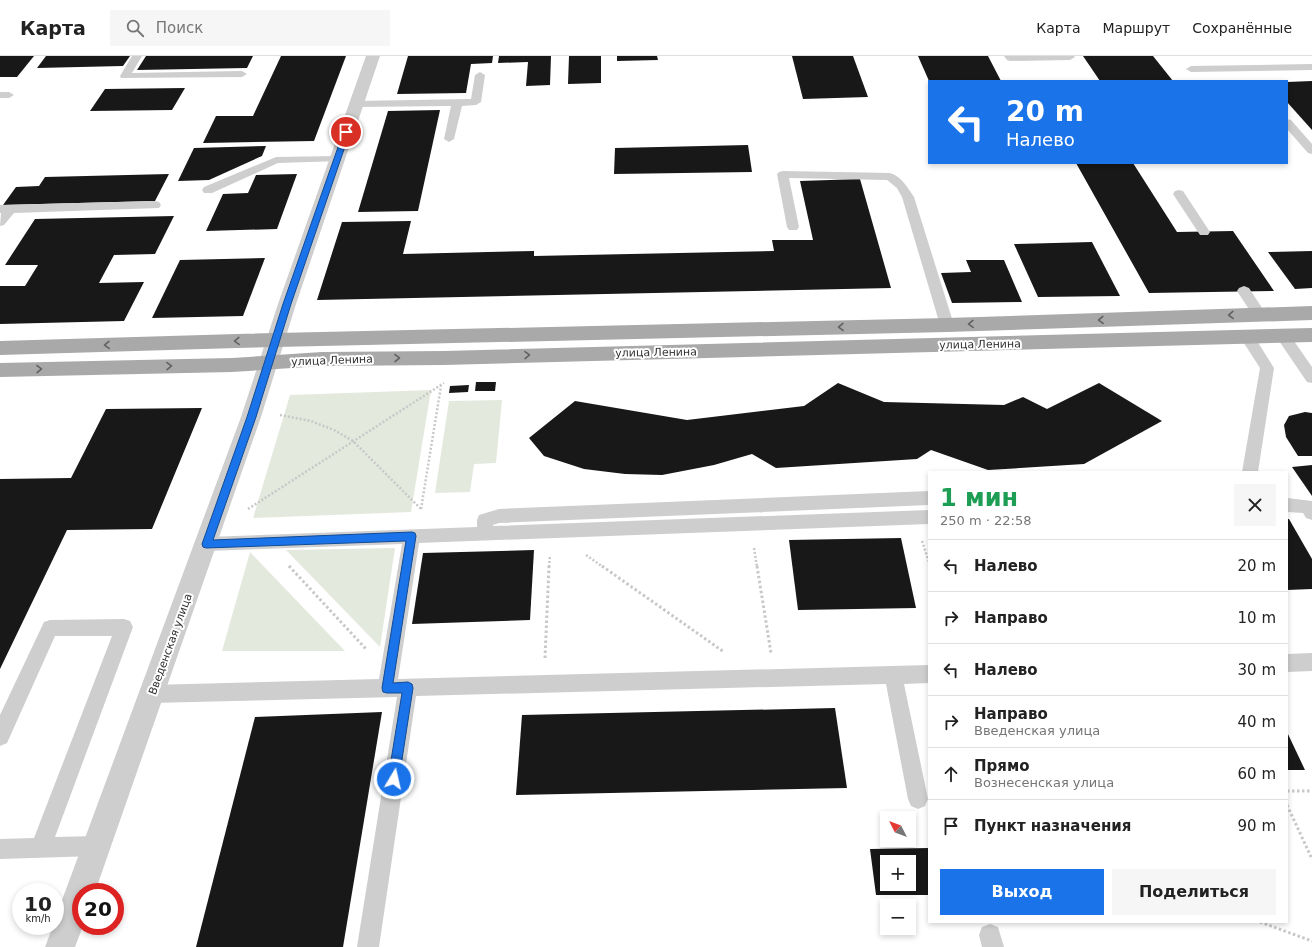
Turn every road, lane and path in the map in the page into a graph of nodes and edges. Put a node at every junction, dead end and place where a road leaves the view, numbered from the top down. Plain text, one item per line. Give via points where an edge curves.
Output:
1 (137, 56) edge
2 (373, 56) edge
3 (1009, 56) edge
4 (1070, 57) edge
5 (1312, 67) edge
6 (1240, 68) junction
7 (1191, 69) dead end
8 (242, 74) dead end
9 (480, 75) dead end
10 (1247, 77) dead end
11 (456, 103) junction
12 (356, 104) junction
13 (1288, 123) edge
14 (449, 138) dead end
15 (1312, 151) edge
16 (337, 159) junction
17 (208, 190) dead end
18 (1179, 194) dead end
19 (155, 205) dead end
20 (5, 209) edge
21 (0, 222) edge
22 (793, 227) dead end
23 (1204, 232) dead end
24 (1244, 291) dead end
25 (1312, 313) edge
26 (1259, 314) junction
27 (947, 325) junction
28 (1282, 335) junction
29 (1312, 335) edge
30 (1247, 337) junction
31 (276, 340) junction
32 (0, 348) edge
33 (478, 357) junction
34 (268, 362) junction
35 (1, 371) edge
36 (1312, 378) edge
37 (441, 385) junction
38 (252, 417) junction
39 (353, 441) junction
40 (1250, 471) edge
41 (928, 498) edge
42 (1288, 506) edge
43 (421, 509) junction
44 (1312, 512) edge
45 (928, 517) edge
46 (750, 523) junction
47 (552, 531) junction
48 (485, 534) junction
49 (414, 536) junction
50 (208, 538) junction
51 (268, 542) junction
52 (1312, 662) edge
53 (1288, 663) edge
54 (928, 674) edge
55 (893, 675) junction
56 (768, 678) junction
57 (388, 681) junction
58 (544, 684) junction
59 (408, 688) junction
60 (151, 694) junction
61 (0, 736) edge
62 (1288, 791) edge
63 (1312, 791) edge
64 (918, 799) dead end
65 (1288, 807) edge
66 (96, 846) junction
67 (40, 848) junction
68 (0, 849) edge
69 (1312, 859) edge
70 (1263, 923) edge
71 (1312, 940) edge
72 (60, 947) edge
73 (368, 947) edge

1 - 8 lane via 125,76
2 - 12 street, Введенская улица
3 - 4 lane
5 - 6 lane
6 - 7 lane
6 - 10 lane
9 - 11 lane via 476,102
11 - 12 lane
11 - 14 lane
12 - 16 street, Введенская улица
13 - 15 lane
16 - 17 lane via 276,160
16 - 31 street, Введенская улица
18 - 23 lane
19 - 20 lane
20 - 21 lane
22 - 27 lane via 783,174 890,177 901,186 908,197
24 - 26 lane
25 - 26 main road, улица Ленина
26 -> 27 main road, улица Ленина
27 -> 31 main road, улица Ленина
28 - 29 main road, улица Ленина
28 - 30 main road, улица Ленина
28 - 36 lane
33 -> 30 main road, улица Ленина
30 - 40 lane via 1267,368
31 -> 32 main road, улица Ленина
31 - 34 street, Введенская улица
34 -> 33 main road, улица Ленина
33 - 37 path
35 -> 34 main road, улица Ленина
34 - 38 street, Введенская улица
37 - 39 path
37 - 43 path
38 - 39 path via 282,414 311,421
38 - 50 street, Введенская улица
39 - 43 path
39 - 50 path
41 - 48 lane via 499,516 486,520
42 - 44 lane via 1308,506
43 - 49 path
45 - 46 lane
46 - 47 lane
46 - 56 path
47 - 48 lane
47 - 56 path
47 - 58 path
48 - 49 lane
49 - 51 lane
49 - 57 lane
50 - 51 lane
50 - 60 street, Введенская улица
51 - 57 path
52 - 53 lane
54 - 55 lane
55 - 56 lane
55 - 64 lane
56 - 58 lane
57 - 59 lane
57 - 60 lane
58 - 59 lane
59 - 73 lane
60 - 66 street, Введенская улица
61 - 67 lane via 50,628 124,627
62 - 63 path
65 - 69 path
66 - 67 lane
66 - 72 street, Введенская улица
67 - 68 lane
70 - 71 path

